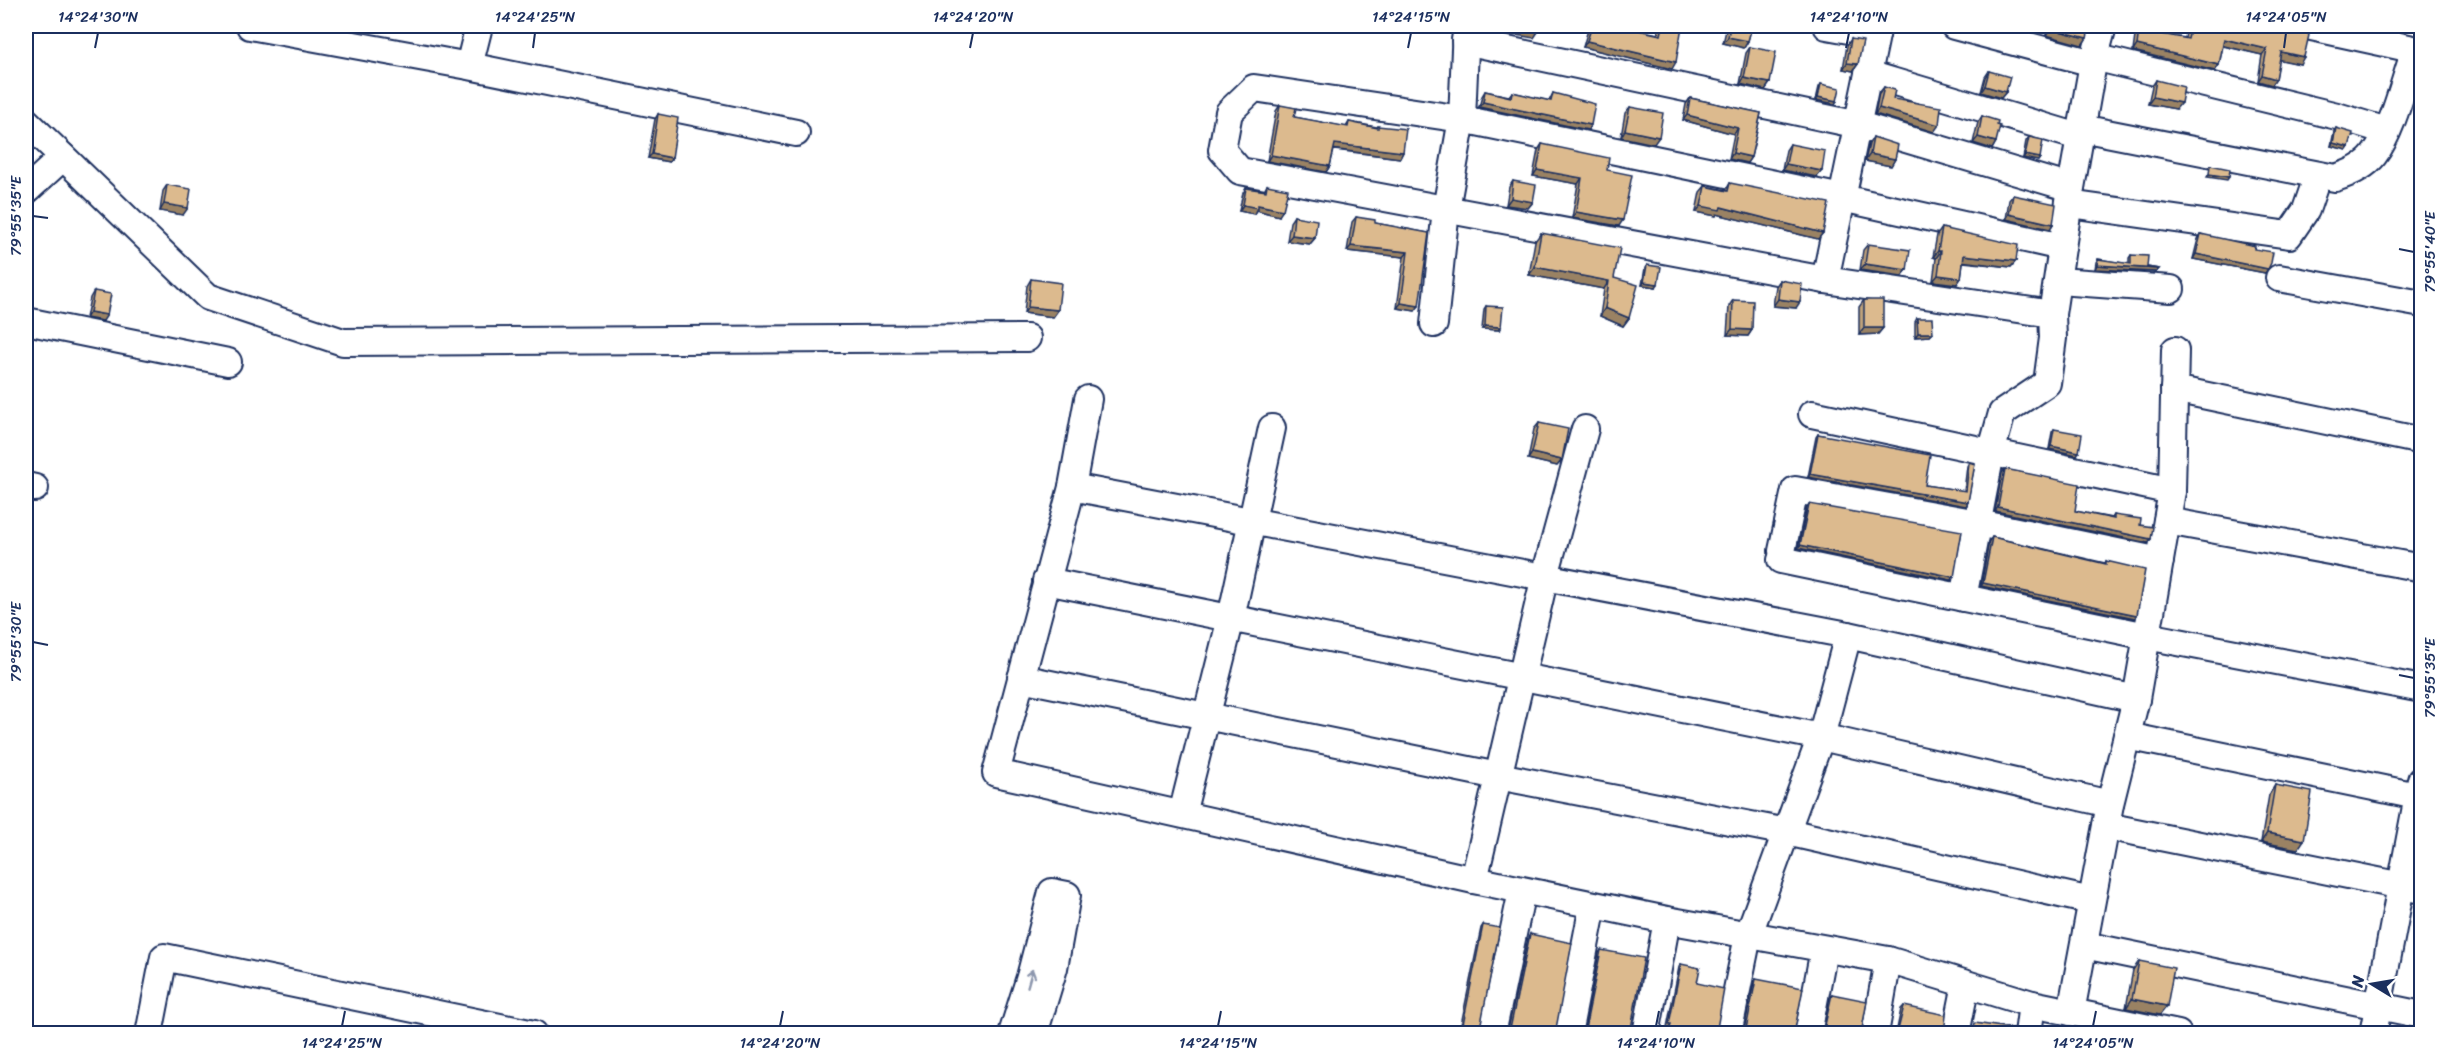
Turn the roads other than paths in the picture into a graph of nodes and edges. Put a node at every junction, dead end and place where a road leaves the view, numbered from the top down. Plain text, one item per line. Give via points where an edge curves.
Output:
1 (250, 26) edge
2 (479, 26) edge
3 (1827, 26) edge
4 (1954, 26) edge
5 (2103, 26) edge
6 (2318, 27) edge
7 (1877, 30) edge
8 (1465, 33) edge
9 (2411, 44) edge
10 (2093, 60) junction
11 (469, 66) junction
12 (1868, 74) junction
13 (1462, 119) junction
14 (26, 121) edge
15 (1858, 125) junction
16 (2387, 130) junction
17 (796, 133) dead end
18 (2080, 133) junction
19 (63, 157) junction
20 (2318, 175) junction
21 (26, 191) edge
22 (2070, 196) junction
23 (1842, 198) junction
24 (1446, 208) junction
25 (2062, 247) junction
26 (2278, 278) dead end
27 (1825, 280) junction
28 (2058, 281) junction
29 (2171, 288) dead end
30 (2421, 304) edge
31 (26, 321) edge
32 (1434, 324) dead end
33 (2053, 326) junction
34 (1027, 338) dead end
35 (2175, 350) dead end
36 (228, 362) dead end
37 (2174, 389) junction
38 (1088, 399) dead end
39 (1812, 414) dead end
40 (1272, 428) dead end
41 (1585, 429) dead end
42 (2421, 441) edge
43 (1992, 453) junction
44 (1072, 487) junction
45 (2172, 491) junction
46 (1251, 521) junction
47 (2167, 521) junction
48 (1978, 523) junction
49 (2160, 561) junction
50 (2421, 568) edge
51 (1545, 576) junction
52 (1047, 581) junction
53 (1963, 598) junction
54 (1231, 618) junction
55 (1848, 635) junction
56 (2146, 636) junction
57 (1522, 677) junction
58 (1021, 678) junction
59 (2421, 689) edge
60 (2136, 699) junction
61 (1207, 717) junction
62 (2127, 736) junction
63 (1821, 737) junction
64 (1498, 776) junction
65 (2420, 791) edge
66 (1182, 814) junction
67 (2108, 815) junction
68 (1787, 832) junction
69 (1473, 880) junction
70 (2411, 887) edge
71 (1522, 891) junction
72 (2091, 901) junction
73 (1593, 905) junction
74 (1667, 920) junction
75 (1748, 936) junction
76 (2084, 945) junction
77 (1824, 949) junction
78 (1888, 960) junction
79 (1966, 984) junction
80 (2032, 1004) junction
81 (2378, 1006) junction
82 (2071, 1012) junction
83 (2421, 1014) edge
84 (2114, 1028) edge
85 (496, 1030) edge
86 (149, 1034) edge
87 (534, 1034) edge
88 (1012, 1034) edge
89 (1034, 1034) edge
90 (1492, 1034) edge
91 (1568, 1034) edge
92 (1646, 1034) edge
93 (1728, 1034) edge
94 (1808, 1034) edge
95 (1875, 1034) edge
96 (1956, 1034) edge
97 (2028, 1034) edge
98 (2178, 1034) edge
99 (2373, 1034) edge

1 - 11 street
2 - 11 street
3 - 7 street
4 - 10 street
5 - 10 street
6 - 9 street
7 - 12 street
8 - 13 street
8 - 15 street
9 - 16 street
10 - 16 street
10 - 18 street
11 - 17 street
12 - 15 street
12 - 18 street
13 - 23 street
13 - 24 street
13 - 24 street via 1254,88 1229,112 1222,150 1240,171
14 - 19 street
15 - 22 street
15 - 23 street
16 - 20 street via 2374,156 2353,172 2335,178
18 - 20 street
18 - 22 street
19 - 21 street
19 - 34 street via 208,297 342,342
20 - 22 street via 2306,210 2289,235
22 - 25 street
23 - 25 street
23 - 27 street
24 - 27 street
24 - 32 street
25 - 28 street
26 - 30 street
27 - 33 street
28 - 29 street
28 - 33 street
31 - 36 street
33 - 43 street via 2047,383 2002,413
35 - 37 street
37 - 42 street
37 - 45 street
38 - 44 street
39 - 43 street
40 - 46 street
41 - 51 street
43 - 45 street
43 - 48 street
44 - 46 street
44 - 52 street
45 - 47 street
46 - 51 street
46 - 54 street
47 - 49 street
47 - 50 street
48 - 49 street
48 - 53 street
48 - 53 street via 1795,490 1781,555
49 - 56 street
51 - 55 street
51 - 57 street
52 - 54 street
52 - 58 street
53 - 56 street
54 - 57 street
54 - 61 street
55 - 60 street
55 - 63 street
56 - 59 street
56 - 60 street
57 - 63 street
57 - 64 street
58 - 61 street
58 - 66 street via 996,772
60 - 62 street
61 - 64 street
61 - 66 street
62 - 65 street
62 - 67 street
63 - 67 street
63 - 68 street
64 - 68 street
64 - 69 street
65 - 70 street
66 - 69 street
67 - 70 street
67 - 72 street
68 - 72 street
68 - 75 street
69 - 71 street
70 - 81 street
71 - 73 street
71 - 90 street
72 - 76 street
73 - 74 street
73 - 91 street
74 - 75 street
74 - 92 street
75 - 77 street
75 - 93 street
76 - 81 street
76 - 82 street
77 - 78 street
77 - 94 street
78 - 79 street
78 - 95 street
79 - 80 street
79 - 96 street
80 - 82 street
80 - 97 street
81 - 83 street
81 - 99 street
82 - 84 street
84 - 98 street
85 - 86 street via 164,957
85 - 87 street
88 -> 89 street via 1052,892 1067,895 1054,968

